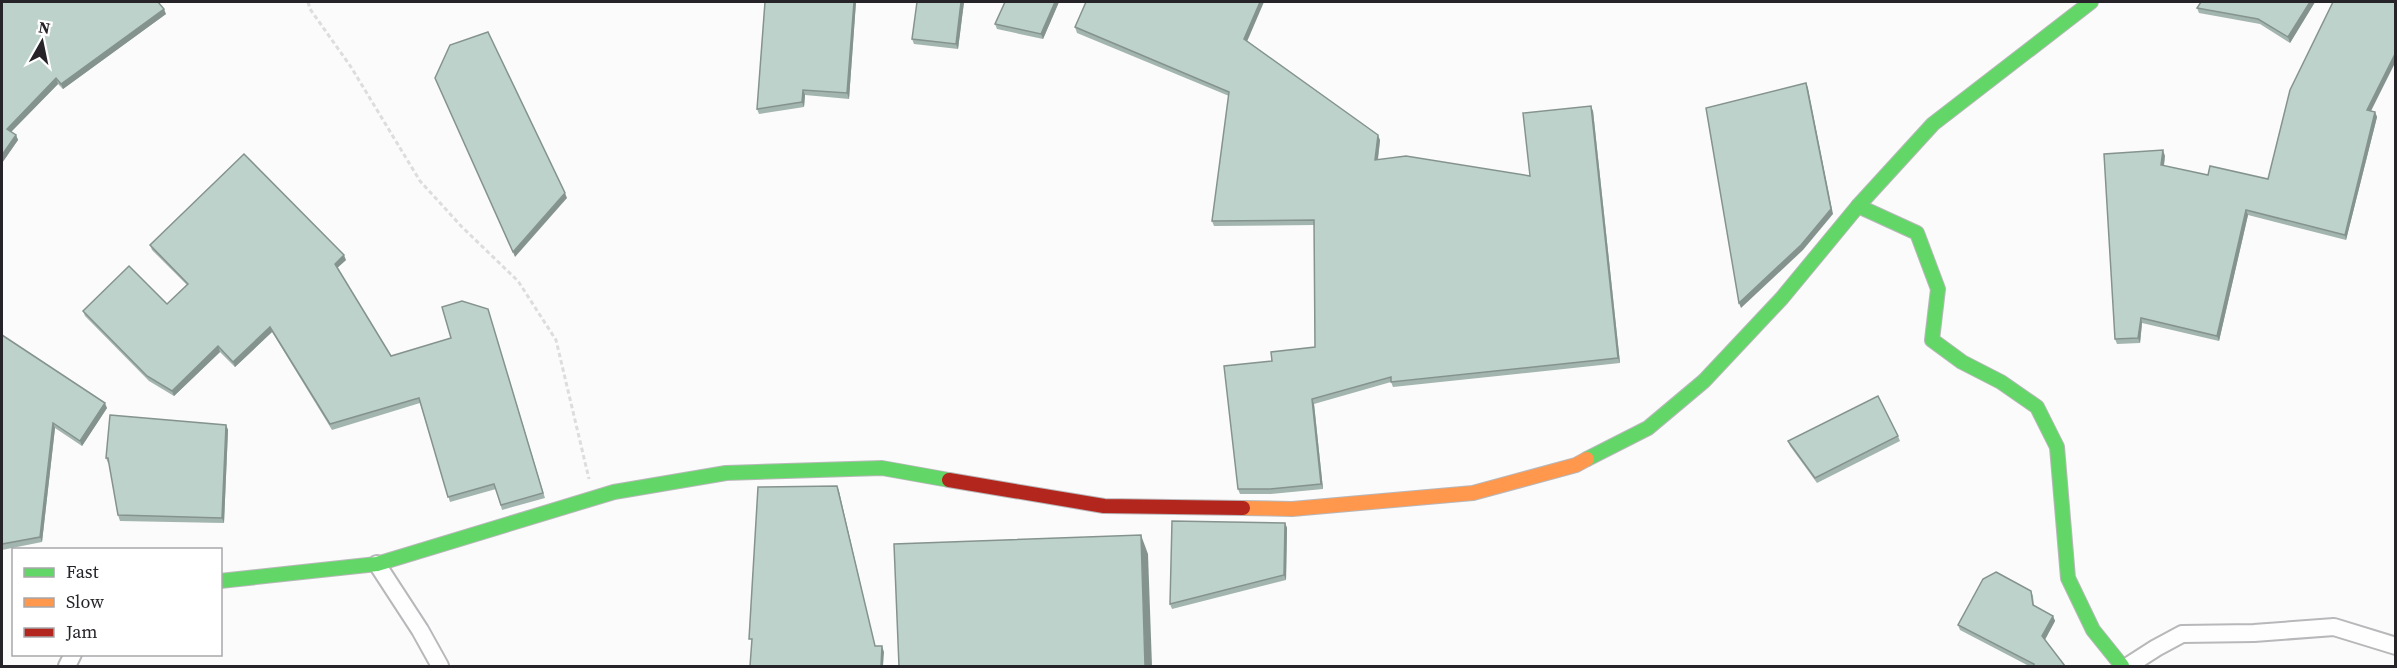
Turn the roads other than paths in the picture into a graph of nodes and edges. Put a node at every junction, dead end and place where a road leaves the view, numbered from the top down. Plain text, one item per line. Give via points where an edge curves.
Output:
1 (2091, 2) edge
2 (1858, 206) junction
3 (378, 564) junction
4 (222, 581) edge
5 (2396, 646) edge
6 (440, 666) edge
7 (2122, 666) edge
8 (2128, 666) edge

1 - 2 street via 1934,124
2 - 3 street via 1782,298 1704,381 1648,429 1576,465 1473,493 1292,509 1104,506 882,468 726,473 614,492
2 - 7 street via 1917,234 1938,288 1932,340 2037,407 2057,447 2068,578 2093,630
3 - 4 street
3 - 6 street
5 - 8 street via 2334,627 2182,634

